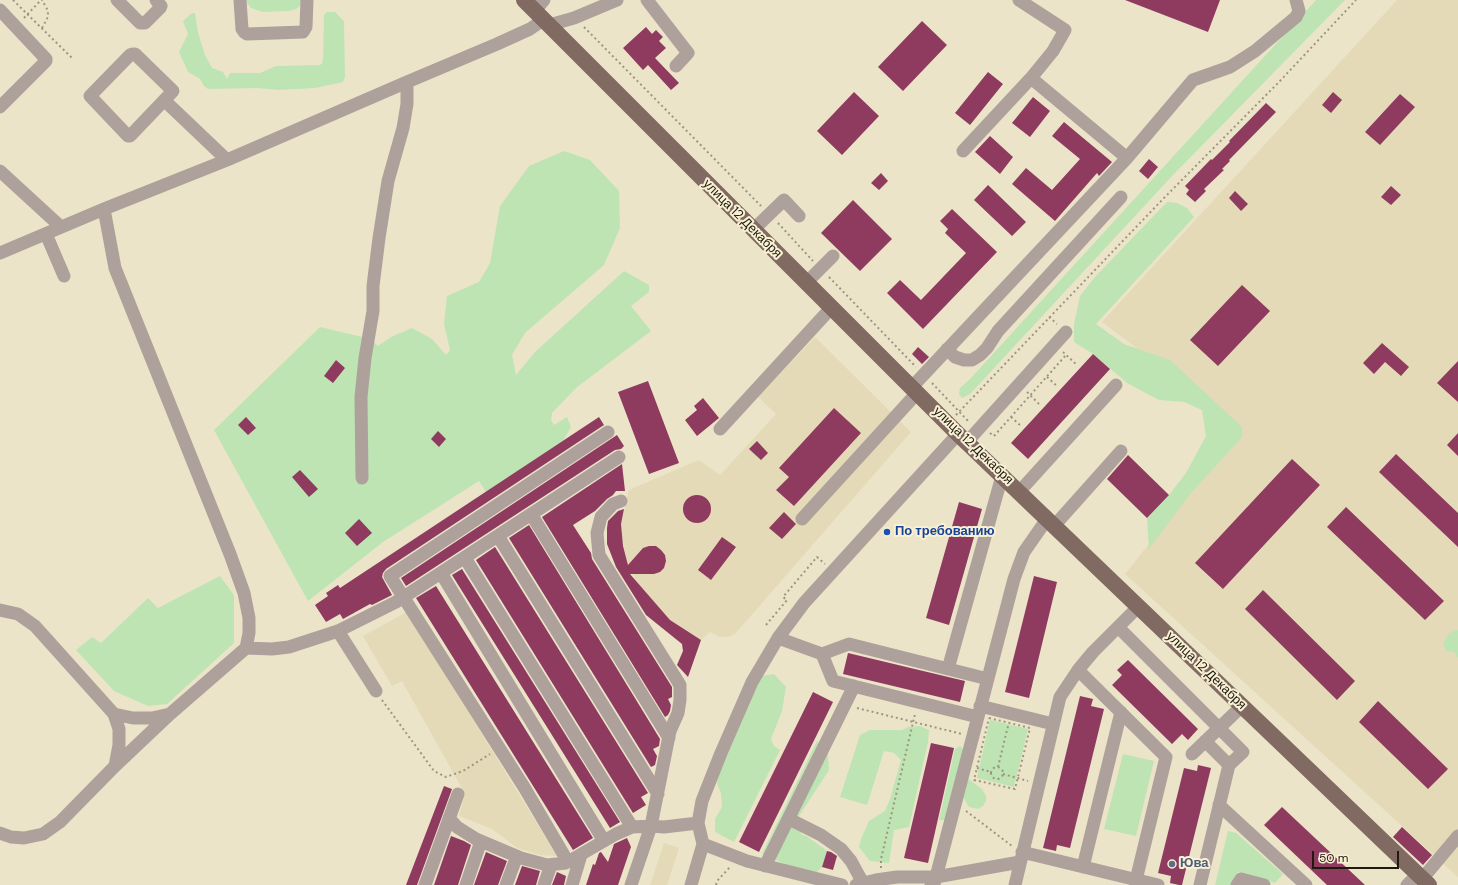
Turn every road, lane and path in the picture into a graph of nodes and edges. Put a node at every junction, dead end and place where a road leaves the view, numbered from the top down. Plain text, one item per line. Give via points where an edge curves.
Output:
1 (13, 0) edge
2 (42, 0) edge
3 (118, 0) edge
4 (156, 0) edge
5 (240, 0) edge
6 (307, 0) edge
7 (524, 0) edge
8 (617, 0) edge
9 (647, 0) edge
10 (1019, 0) edge
11 (1296, 0) edge
12 (1356, 0) edge
13 (0, 10) edge
14 (28, 14) junction
15 (543, 14) edge
16 (17, 27) junction
17 (42, 28) junction
18 (72, 58) dead end
19 (676, 66) dead end
20 (1031, 78) junction
21 (407, 82) junction
22 (165, 101) junction
23 (0, 107) edge
24 (963, 151) dead end
25 (1127, 158) junction
26 (227, 160) junction
27 (0, 171) edge
28 (1121, 197) dead end
29 (104, 209) junction
30 (799, 216) dead end
31 (61, 228) junction
32 (753, 230) junction
33 (46, 234) junction
34 (0, 253) edge
35 (833, 256) dead end
36 (64, 276) dead end
37 (807, 282) junction
38 (832, 307) junction
39 (1066, 332) dead end
40 (1054, 345) junction
41 (947, 349) junction
42 (1066, 355) junction
43 (1078, 365) dead end
44 (1047, 377) junction
45 (1018, 385) junction
46 (1116, 385) dead end
47 (1058, 387) dead end
48 (915, 390) junction
49 (1030, 395) junction
50 (1041, 406) dead end
51 (1011, 417) junction
52 (982, 425) junction
53 (1022, 427) dead end
54 (720, 429) dead end
55 (608, 432) dead end
56 (958, 433) junction
57 (1121, 451) dead end
58 (619, 457) dead end
59 (1002, 476) junction
60 (362, 478) dead end
61 (1020, 492) junction
62 (621, 501) dead end
63 (531, 514) junction
64 (802, 519) dead end
65 (1050, 522) junction
66 (498, 536) junction
67 (465, 558) junction
68 (826, 565) dead end
69 (441, 573) junction
70 (404, 597) junction
71 (1138, 607) junction
72 (0, 610) edge
73 (766, 625) dead end
74 (1118, 627) junction
75 (338, 631) junction
76 (778, 638) junction
77 (246, 648) junction
78 (822, 654) junction
79 (948, 669) junction
80 (1078, 670) junction
81 (988, 678) junction
82 (854, 686) junction
83 (376, 691) joint
84 (918, 702) junction
85 (845, 705) junction
86 (1242, 706) junction
87 (979, 711) junction
88 (1121, 712) junction
89 (114, 714) junction
90 (170, 714) junction
91 (913, 722) junction
92 (1009, 723) junction
93 (1053, 724) junction
94 (1219, 728) junction
95 (972, 736) junction
96 (669, 738) junction
97 (1205, 741) junction
98 (499, 748) junction
99 (1192, 754) dead end
100 (1229, 765) junction
101 (115, 766) junction
102 (998, 767) junction
103 (1002, 774) junction
104 (1018, 778) junction
105 (995, 779) junction
106 (1039, 783) junction
107 (994, 784) junction
108 (458, 794) dead end
109 (658, 794) junction
110 (955, 803) junction
111 (1219, 805) junction
112 (450, 818) junction
113 (789, 819) junction
114 (698, 823) junction
115 (651, 826) junction
116 (632, 827) junction
117 (0, 833) edge
118 (1458, 836) edge
119 (481, 841) junction
120 (604, 841) junction
121 (703, 844) junction
122 (581, 855) junction
123 (516, 856) junction
124 (1021, 857) junction
125 (568, 862) junction
126 (551, 865) junction
127 (765, 866) junction
128 (730, 867) dead end
129 (1083, 867) junction
130 (883, 879) junction
131 (1136, 880) junction
132 (1419, 881) edge
133 (935, 882) edge
134 (860, 884) edge
135 (425, 885) edge
136 (466, 885) edge
137 (506, 885) edge
138 (544, 885) edge
139 (572, 885) edge
140 (630, 885) edge
141 (691, 885) edge
142 (716, 885) edge
143 (842, 885) edge
144 (1015, 885) edge
145 (1158, 885) edge
146 (1200, 885) edge
147 (1237, 885) edge
148 (1264, 885) edge
149 (1306, 885) edge

1 - 14 path
2 - 14 path
2 - 17 path via 48,14
3 - 4 street via 140,23 145,23 161,6
5 - 6 street via 242,29 248,34 303,32 306,27
7 - 15 main road, улица 12 Декабря
8 - 15 street via 574,18
9 - 19 street via 688,53
10 - 20 street via 1065,30 1053,51
11 - 25 street via 1299,11 1296,17 1255,51 1230,67 1193,80
12 - 56 path via 1049,317
13 - 16 street
14 - 16 path
14 - 17 path
15 - 21 street via 530,30
15 - 32 main road, улица 12 Декабря
16 - 23 street via 46,60
17 - 18 path
20 - 24 street
20 - 25 street
21 - 26 street
21 - 60 street via 408,104 388,181 373,286 373,311 361,397
22 - 22 street via 173,93 172,90 135,54 130,55 90,96 128,136
22 - 26 street
25 - 41 street
26 - 29 street
27 - 31 street
28 - 41 street via 998,331 980,355 972,360 964,360 955,357
29 - 31 street
29 - 77 street via 115,268 244,593 249,618
30 - 32 street via 784,200
31 - 33 street
32 - 37 main road, улица 12 Декабря
33 - 34 street
33 - 36 street
35 - 37 street
37 - 38 main road, улица 12 Декабря
38 - 48 main road, улица 12 Декабря
38 - 54 street
39 - 40 street
40 - 42 path
40 - 45 street
41 - 48 street
42 - 43 path
42 - 44 path
44 - 47 path
44 - 49 path
45 - 49 path
45 - 52 street
46 - 61 street
48 - 56 main road, улица 12 Декабря
48 - 64 street
49 - 50 path
49 - 51 path
51 - 52 path via 994,436
51 - 53 path
52 - 56 street
55 - 70 street via 390,576
56 - 59 main road, улица 12 Декабря
56 - 76 street via 804,603
57 - 65 street
58 - 63 street
59 - 61 main road, улица 12 Декабря
59 - 79 street
61 - 65 main road, улица 12 Декабря
62 - 96 street via 613,504 601,517 597,533 599,554 680,685 680,700
63 - 66 street
63 - 96 street
65 - 71 main road, улица 12 Декабря
65 - 81 street via 1024,552 1014,579
66 - 67 street
66 - 109 street
67 - 69 street
67 - 116 street
68 - 73 path via 817,557 783,597 787,600
69 - 70 street
69 - 120 street
70 - 75 street
70 - 98 street
71 - 74 street
71 - 86 main road, улица 12 Декабря
72 - 89 street via 18,614 35,626
74 - 80 street
74 - 94 street
75 - 77 street via 289,647
75 - 83 street
76 - 78 street
76 - 114 street via 752,682 724,746 702,801
77 - 90 street
78 - 79 street via 849,644
78 - 82 street via 833,681
79 - 81 street
80 - 88 street
80 - 93 street via 1060,698
81 - 87 street
82 - 84 street
82 - 85 street
83 - 98 path via 434,771 446,777 463,771
84 - 87 street
84 - 91 path
85 - 91 path
85 - 113 street
86 - 94 street
86 - 132 main road, улица 12 Декабря
87 - 93 street
87 - 95 street
88 - 129 street
88 - 131 street via 1166,757
89 - 90 street via 133,718 152,718
89 - 101 street via 119,729
90 - 101 street
91 - 95 path
91 - 130 path via 881,859
92 - 102 path
92 - 104 path via 1030,728
92 - 107 path via 989,718 974,780
93 - 106 street
94 - 97 street
94 - 100 street via 1243,752
95 - 110 street
96 - 109 street
97 - 99 street
97 - 100 street
98 - 125 street
100 - 111 street
101 - 117 street via 60,822 43,834 24,838
102 - 103 path
102 - 105 path via 991,772
103 - 104 path
103 - 105 path
104 - 106 path
104 - 107 path via 1015,789
105 - 107 path
106 - 124 street
108 - 112 street
109 - 115 street
110 - 124 path via 1013,847
110 - 133 street
111 - 146 street
111 - 149 street
112 - 119 street via 457,827
112 - 135 street
113 - 127 street
113 - 134 street via 821,835 841,849 851,861
114 - 115 street
114 - 121 street
115 - 116 street
115 - 140 street
116 - 120 street
118 - 132 street
119 - 123 street
119 - 136 street
120 - 122 street
121 - 127 street
121 - 141 street
122 - 125 street
122 - 139 street
123 - 126 street
123 - 137 street
124 - 129 street
124 - 133 street
124 - 144 street
125 - 126 street
126 - 138 street
127 - 143 street
128 - 142 path
129 - 131 street
130 - 133 street
130 - 134 street
131 - 145 street
147 - 148 street via 1241,879

